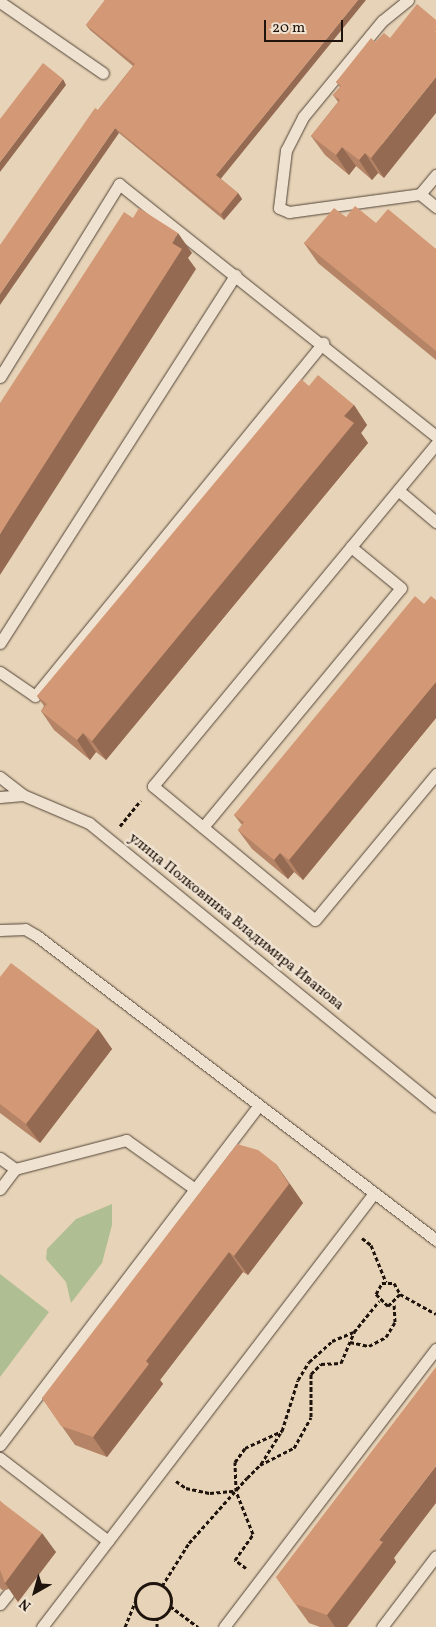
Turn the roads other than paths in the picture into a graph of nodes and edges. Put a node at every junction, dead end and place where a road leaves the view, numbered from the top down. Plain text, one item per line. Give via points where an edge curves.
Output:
1 (408, 0) edge
2 (0, 2) edge
3 (103, 73) dead end
4 (436, 175) edge
5 (420, 194) junction
6 (436, 207) edge
7 (236, 275) junction
8 (324, 343) junction
9 (0, 377) edge
10 (436, 436) edge
11 (436, 444) edge
12 (398, 490) junction
13 (436, 522) edge
14 (351, 547) junction
15 (0, 643) edge
16 (0, 672) edge
17 (436, 774) edge
18 (0, 777) edge
19 (23, 795) junction
20 (0, 797) edge
21 (203, 827) junction
22 (0, 930) edge
23 (259, 1105) junction
24 (436, 1106) edge
25 (0, 1158) edge
26 (15, 1169) junction
27 (0, 1189) edge
28 (195, 1189) junction
29 (374, 1193) junction
30 (436, 1240) edge
31 (436, 1349) edge
32 (0, 1445) edge
33 (0, 1458) edge
34 (108, 1541) junction
35 (436, 1556) edge
36 (8, 1594) edge
37 (0, 1604) edge
38 (42, 1627) edge
39 (224, 1627) edge
40 (382, 1627) edge

1 - 5 lane via 382,21 303,117 286,150 279,208 289,212
2 - 3 lane
4 - 5 lane
5 - 6 lane
7 - 8 lane
7 - 9 lane via 118,184
7 - 15 lane
8 - 10 lane
8 - 16 lane via 35,696
11 - 12 lane
12 - 13 lane
12 - 14 lane
14 - 21 lane via 153,786
14 - 21 lane via 401,588
17 - 21 lane via 315,920
18 - 19 lane
19 - 20 lane, улица Полковника Владимира Иванова
19 - 24 lane, улица Полковника Владимира Иванова via 89,823
22 - 23 lane via 25,929 37,936
23 - 28 lane
23 - 29 lane
25 - 26 lane
26 - 27 lane
26 - 28 lane via 126,1140
28 - 32 lane
29 - 30 lane
29 - 34 lane
31 - 39 lane
33 - 34 lane
34 - 38 lane
35 - 40 lane
36 - 37 lane

